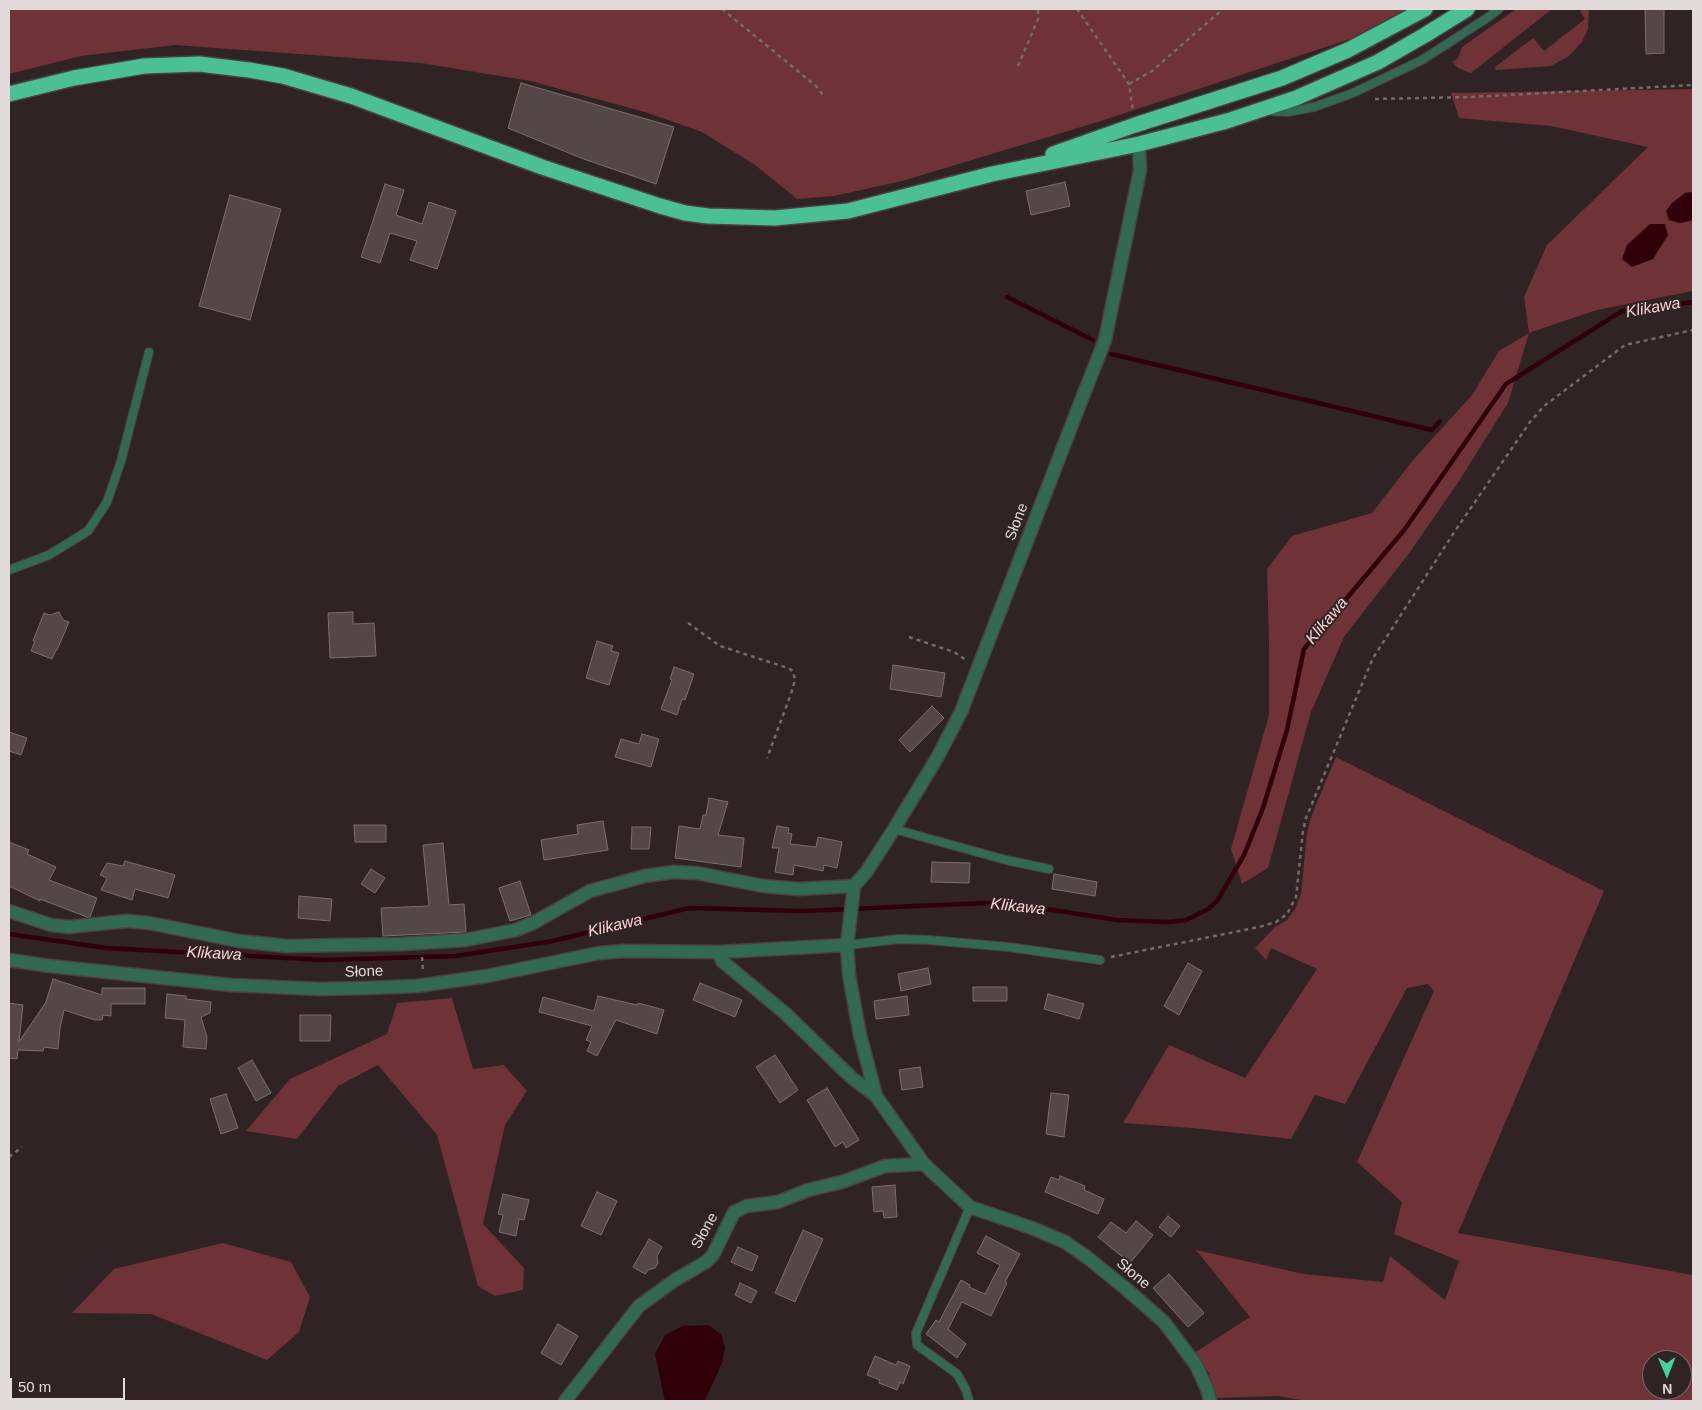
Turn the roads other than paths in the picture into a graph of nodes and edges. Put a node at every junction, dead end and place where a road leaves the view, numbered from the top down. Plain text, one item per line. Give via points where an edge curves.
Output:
1 (1425, 9) edge
2 (1467, 9) edge
3 (1499, 9) edge
4 (9, 94) edge
5 (1260, 111) junction
6 (1135, 125) junction
7 (1138, 144) junction
8 (992, 174) junction
9 (149, 352) dead end
10 (9, 570) edge
11 (894, 829) junction
12 (1049, 869) dead end
13 (854, 886) junction
14 (9, 911) edge
15 (847, 945) junction
16 (719, 952) junction
17 (9, 960) edge
18 (1100, 960) road end
19 (876, 1096) junction
20 (924, 1164) junction
21 (970, 1207) junction
22 (565, 1401) edge
23 (969, 1401) edge
24 (1210, 1401) edge

1 - 6 highway via 1379,35 1304,70
2 - 5 highway via 1378,62
3 - 5 lane via 1422,60 1353,93 1314,107 1287,112
4 - 8 highway via 144,66 200,64 249,70 283,76 351,96 635,199 685,213 731,218 775,218 848,210
5 - 7 highway
6 - 7 highway
6 - 8 highway
7 - 8 highway
7 - 11 street, Słone via 1140,170 1104,340 961,712
9 - 10 lane via 107,502 88,531 49,555
11 - 12 lane
11 - 13 street, Słone
13 - 14 street via 798,889 673,872 645,876 590,892 516,930 465,940 402,944 286,946 126,921 69,928
13 - 15 street
15 - 16 street, Słone
15 - 18 lane via 899,939 929,940
15 - 19 street, Słone via 860,1035
16 - 17 street, Słone via 599,952 487,976 417,986 366,988 231,985
16 - 19 street, Słone via 722,961
19 - 20 street, Słone
20 - 21 street, Słone
20 - 22 street, Słone via 885,1166 778,1202 747,1206 734,1212 713,1255 639,1306
21 - 23 lane via 916,1333 917,1344 957,1374
21 - 24 street, Słone via 1065,1242 1096,1264 1164,1322 1196,1365

